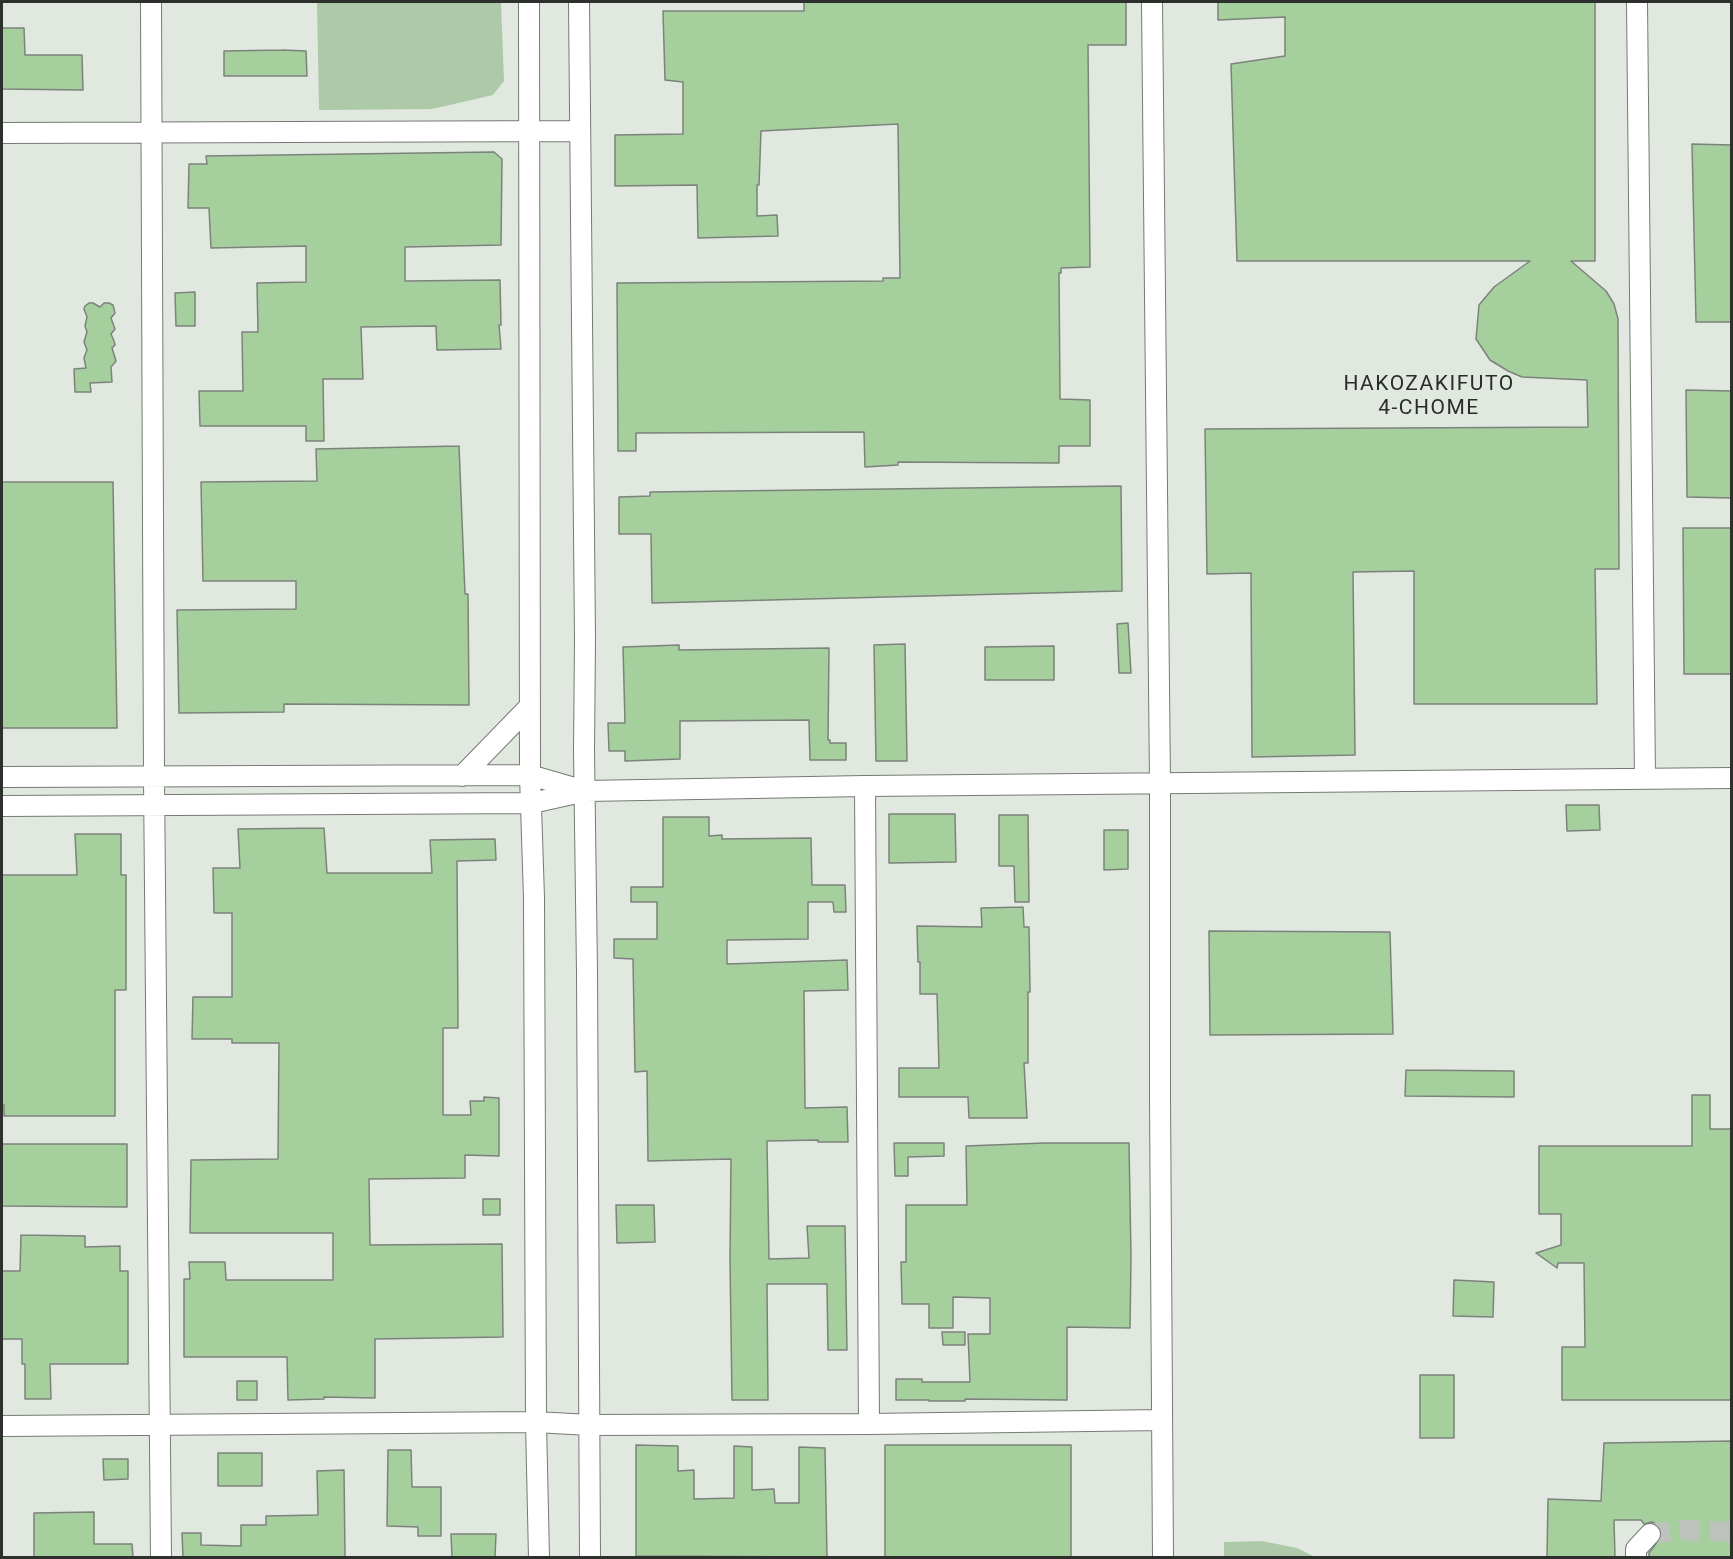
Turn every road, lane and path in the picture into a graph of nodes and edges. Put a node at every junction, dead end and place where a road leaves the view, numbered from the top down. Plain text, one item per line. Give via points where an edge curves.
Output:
1 (151, 2) edge
2 (529, 2) edge
3 (579, 2) edge
4 (1152, 2) edge
5 (1637, 2) edge
6 (529, 131) junction
7 (579, 131) junction
8 (152, 132) junction
9 (2, 133) edge
10 (530, 706) junction
11 (530, 775) junction
12 (462, 776) junction
13 (2, 777) edge
14 (154, 777) junction
15 (1731, 778) edge
16 (1646, 779) junction
17 (1160, 783) junction
18 (865, 786) junction
19 (586, 791) junction
20 (532, 803) junction
21 (2, 806) edge
22 (154, 806) junction
23 (1162, 1419) junction
24 (536, 1422) junction
25 (869, 1424) junction
26 (589, 1425) junction
27 (2, 1426) edge
28 (161, 1426) junction
29 (1650, 1534) dead end
30 (161, 1557) edge
31 (539, 1557) edge
32 (590, 1557) edge
33 (1162, 1557) edge
34 (1636, 1557) edge

1 - 8 street
2 - 6 street
3 - 7 street
4 - 17 street
5 - 16 street
6 - 7 street
6 - 8 street
6 - 10 street
7 - 19 street
8 - 9 street
8 - 14 street
10 - 11 street
10 - 12 street
11 - 12 street
11 - 19 street
11 - 20 street
12 - 14 street
13 - 14 street
14 - 22 street
15 - 16 street
16 - 17 street
17 - 18 street
17 - 23 street
18 - 19 street
18 - 25 street
19 - 20 street
19 - 26 street
20 - 22 street
20 - 24 street
21 - 22 street
22 - 28 street
23 - 25 street
23 - 33 street
24 - 26 street
24 - 28 street
24 - 31 street
25 - 26 street
26 - 32 street
27 - 28 street
28 - 30 street
29 - 34 street via 1636,1549

